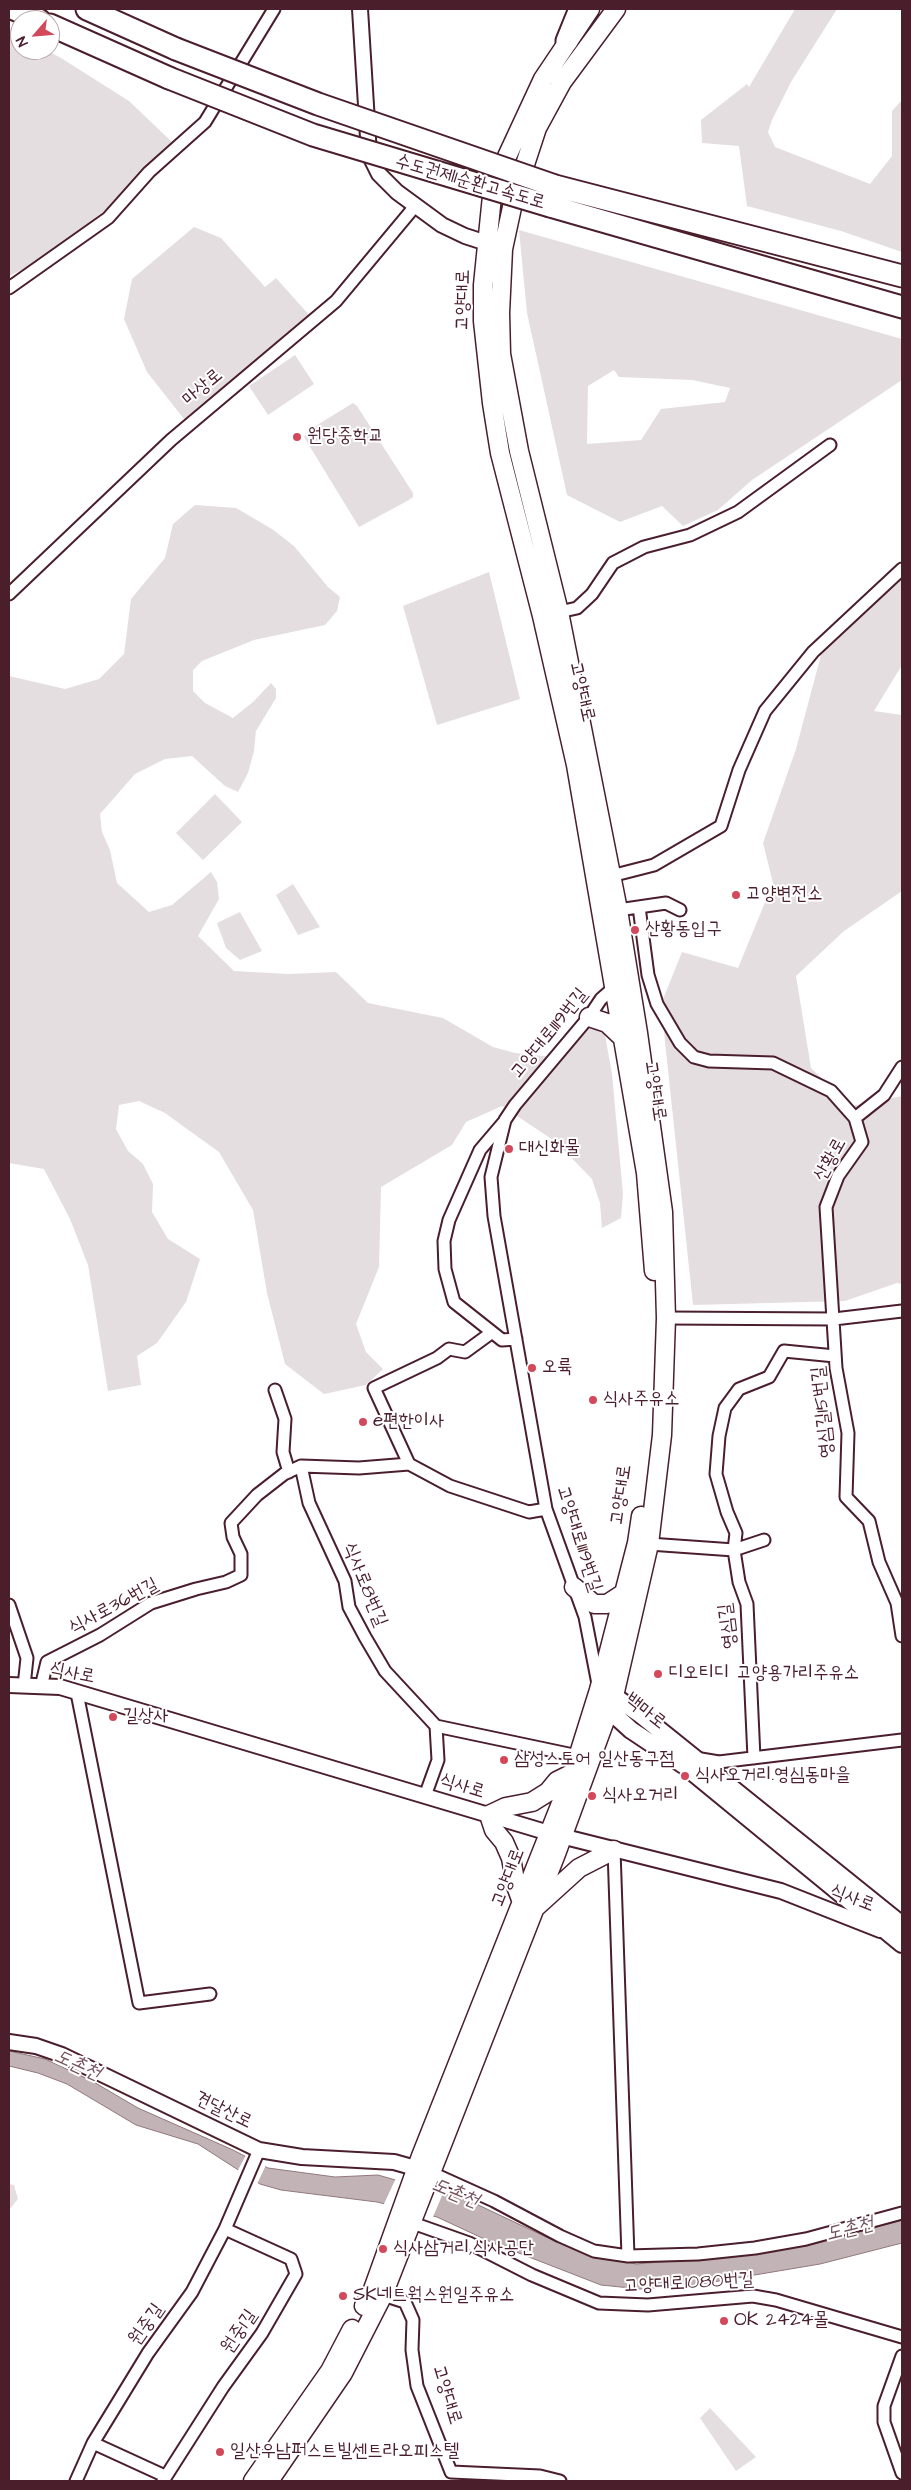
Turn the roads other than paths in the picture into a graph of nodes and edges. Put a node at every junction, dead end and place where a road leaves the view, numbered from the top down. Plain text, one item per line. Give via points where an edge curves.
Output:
1 (87, 9) edge
2 (274, 9) edge
3 (360, 9) edge
4 (580, 9) edge
5 (590, 9) edge
6 (616, 9) edge
7 (60, 29) edge
8 (568, 41) junction
9 (552, 196) junction
10 (416, 205) junction
11 (495, 246) junction
12 (902, 276) edge
13 (9, 288) edge
14 (902, 307) edge
15 (830, 445) dead end
16 (902, 569) edge
17 (9, 594) edge
18 (559, 612) junction
19 (611, 876) junction
20 (639, 907) junction
21 (618, 910) junction
22 (680, 910) dead end
23 (629, 978) junction
24 (613, 988) junction
25 (589, 1017) junction
26 (624, 1039) junction
27 (902, 1067) edge
28 (855, 1118) junction
29 (505, 1120) junction
30 (902, 1311) edge
31 (666, 1318) junction
32 (834, 1320) junction
33 (491, 1333) junction
34 (516, 1339) junction
35 (835, 1356) junction
36 (275, 1390) dead end
37 (409, 1464) junction
38 (301, 1466) junction
39 (289, 1472) junction
40 (546, 1509) junction
41 (764, 1540) dead end
42 (649, 1544) junction
43 (734, 1550) junction
44 (574, 1587) junction
45 (624, 1593) junction
46 (9, 1605) edge
47 (901, 1630) edge
48 (9, 1685) edge
49 (24, 1686) junction
50 (41, 1687) junction
51 (77, 1693) junction
52 (607, 1699) junction
53 (436, 1726) junction
54 (902, 1740) edge
55 (578, 1756) junction
56 (694, 1758) junction
57 (754, 1758) junction
58 (573, 1774) junction
59 (424, 1796) junction
60 (490, 1815) junction
61 (556, 1834) junction
62 (614, 1850) junction
63 (528, 1907) junction
64 (898, 1930) edge
65 (902, 1944) edge
66 (210, 1994) dead end
67 (9, 2042) edge
68 (258, 2153) junction
69 (422, 2176) junction
70 (902, 2213) edge
71 (406, 2218) junction
72 (225, 2229) junction
73 (628, 2256) junction
74 (383, 2295) junction
75 (902, 2337) edge
76 (902, 2356) edge
77 (93, 2443) junction
78 (902, 2473) edge
79 (164, 2479) edge
80 (76, 2481) edge
81 (253, 2481) edge
82 (269, 2481) edge
83 (560, 2481) edge

1 - 9 highway, 수도권제1순환고속도로, bridge via 176,49
2 - 13 street via 205,122 149,172 108,218
3 - 10 street via 369,154 379,174
4 - 8 highway
5 - 8 main road, 고양대로
6 - 11 main road, 고양대로 via 562,82 537,128
7 - 9 highway, 수도권제1순환고속도로, bridge via 169,78 313,135
8 - 11 main road, 고양대로 via 543,79 492,196
9 - 12 highway, 수도권제1순환고속도로
9 - 14 highway, 수도권제1순환고속도로
10 - 11 street via 442,225
10 - 17 street, 마상로 via 336,301 171,440
11 - 18 main road, 고양대로 via 502,354 519,451
11 - 24 main road, 고양대로 via 483,285 483,322 497,436 576,765
15 - 18 street via 738,512 690,535 644,547 613,563 592,594 577,608
16 - 19 street via 813,652 765,711 739,770 721,826 654,865
18 - 19 main road, 고양대로
19 - 21 main road, 고양대로
20 - 21 street
20 - 22 street via 666,903
20 - 28 street, 고양대로 via 648,975 657,1004 680,1043 694,1057 708,1061 773,1062 831,1091
21 - 23 main road, 고양대로
23 - 24 street, 고양대로1119번길
23 - 31 main road, 고양대로 via 663,1212
24 - 25 street, 고양대로1119번길
24 - 26 main road, 고양대로
25 - 26 main road via 607,1023
25 - 29 street, 고양대로1119번길
26 - 45 main road, 고양대로 via 646,1173 656,1318 652,1432 637,1544
27 - 28 street, 산황로 via 884,1094
28 - 32 street, 산황로 via 862,1142 838,1176 826,1207
29 - 33 street, 고양대로1119번길 via 480,1150 449,1220 444,1241 445,1269 454,1302
29 - 34 street, 고양대로1119번길 via 491,1177 494,1216
30 - 32 street
31 - 32 street
31 - 42 main road, 고양대로 via 662,1435
32 - 35 street, 영심길15번길
33 - 34 street, 고양대로1119번길 via 502,1340
33 - 37 street via 465,1352 448,1349 437,1358 374,1388
34 - 40 street, 고양대로1119번길
35 - 43 street, 영심길 via 784,1351 768,1377 739,1390 725,1408 716,1474 736,1533
35 - 47 street, 영심길15번길 via 848,1433 846,1497 869,1521 879,1562 897,1603
36 - 39 street via 285,1418 283,1452
37 - 38 street, 식사로36번길 via 359,1468
37 - 40 street via 450,1486 478,1496 529,1512
38 - 39 street, 식사로36번길
38 - 53 street, 식사로8번길 via 309,1503 345,1581 349,1607 365,1638 385,1671
39 - 50 street, 식사로36번길 via 257,1495 232,1523 233,1537 241,1554 241,1574 226,1582 151,1603 100,1635 47,1662
40 - 44 street, 고양대로1119번길
41 - 43 street
42 - 43 street
42 - 52 main road, 고양대로
43 - 57 street, 영심길 via 739,1582 747,1604
44 - 45 main road via 594,1604 607,1604
44 - 52 street, 고양대로1119번길
45 - 52 main road, 고양대로
46 - 49 street via 27,1658
48 - 49 street, 식사로
49 - 50 street, 식사로
50 - 51 street, 식사로 via 60,1687
51 - 59 street, 식사로
51 - 66 street via 139,2004
52 - 55 main road, 고양대로
52 - 56 main road, 백마로
52 - 61 main road, 고양대로
52 - 64 main road, 백마로 via 632,1730 686,1766
53 - 55 street
53 - 59 street via 438,1760
54 - 57 street
55 - 58 main road, 고양대로
56 - 57 street via 719,1762
56 - 64 main road, 백마로
58 - 60 main road via 557,1781 548,1792 532,1802 506,1807
58 - 61 main road, 고양대로
59 - 60 street, 식사로
60 - 61 street, 식사로
60 - 63 main road via 494,1830 511,1858 516,1886
61 - 62 street, 식사로
61 - 63 main road, 고양대로
62 - 63 main road via 579,1868 566,1877 546,1900
62 - 64 street, 식사로 via 781,1891
62 - 73 street
63 - 69 main road, 고양대로
64 - 65 main road, 백마로
67 - 68 street, 견달산로 via 36,2046 62,2055
68 - 69 street, 견달산로 via 394,2162
68 - 72 street, 원중길
69 - 71 main road, 고양대로
69 - 73 street via 494,2201 594,2250
70 - 73 street via 806,2239 755,2248
71 - 74 main road
71 - 75 street, 고양대로1080번길 via 599,2302 648,2305 753,2296
71 - 81 main road via 330,2371
72 - 77 street, 원중길 via 192,2292 148,2353
72 - 79 street, 원중1길 via 291,2258 296,2274 262,2332
74 - 82 main road via 343,2373
74 - 83 street, 고양대로 via 405,2302 413,2320 412,2350 417,2386 450,2472 540,2476
76 - 78 street via 884,2406 884,2422
77 - 79 street
77 - 80 street, 원중길

